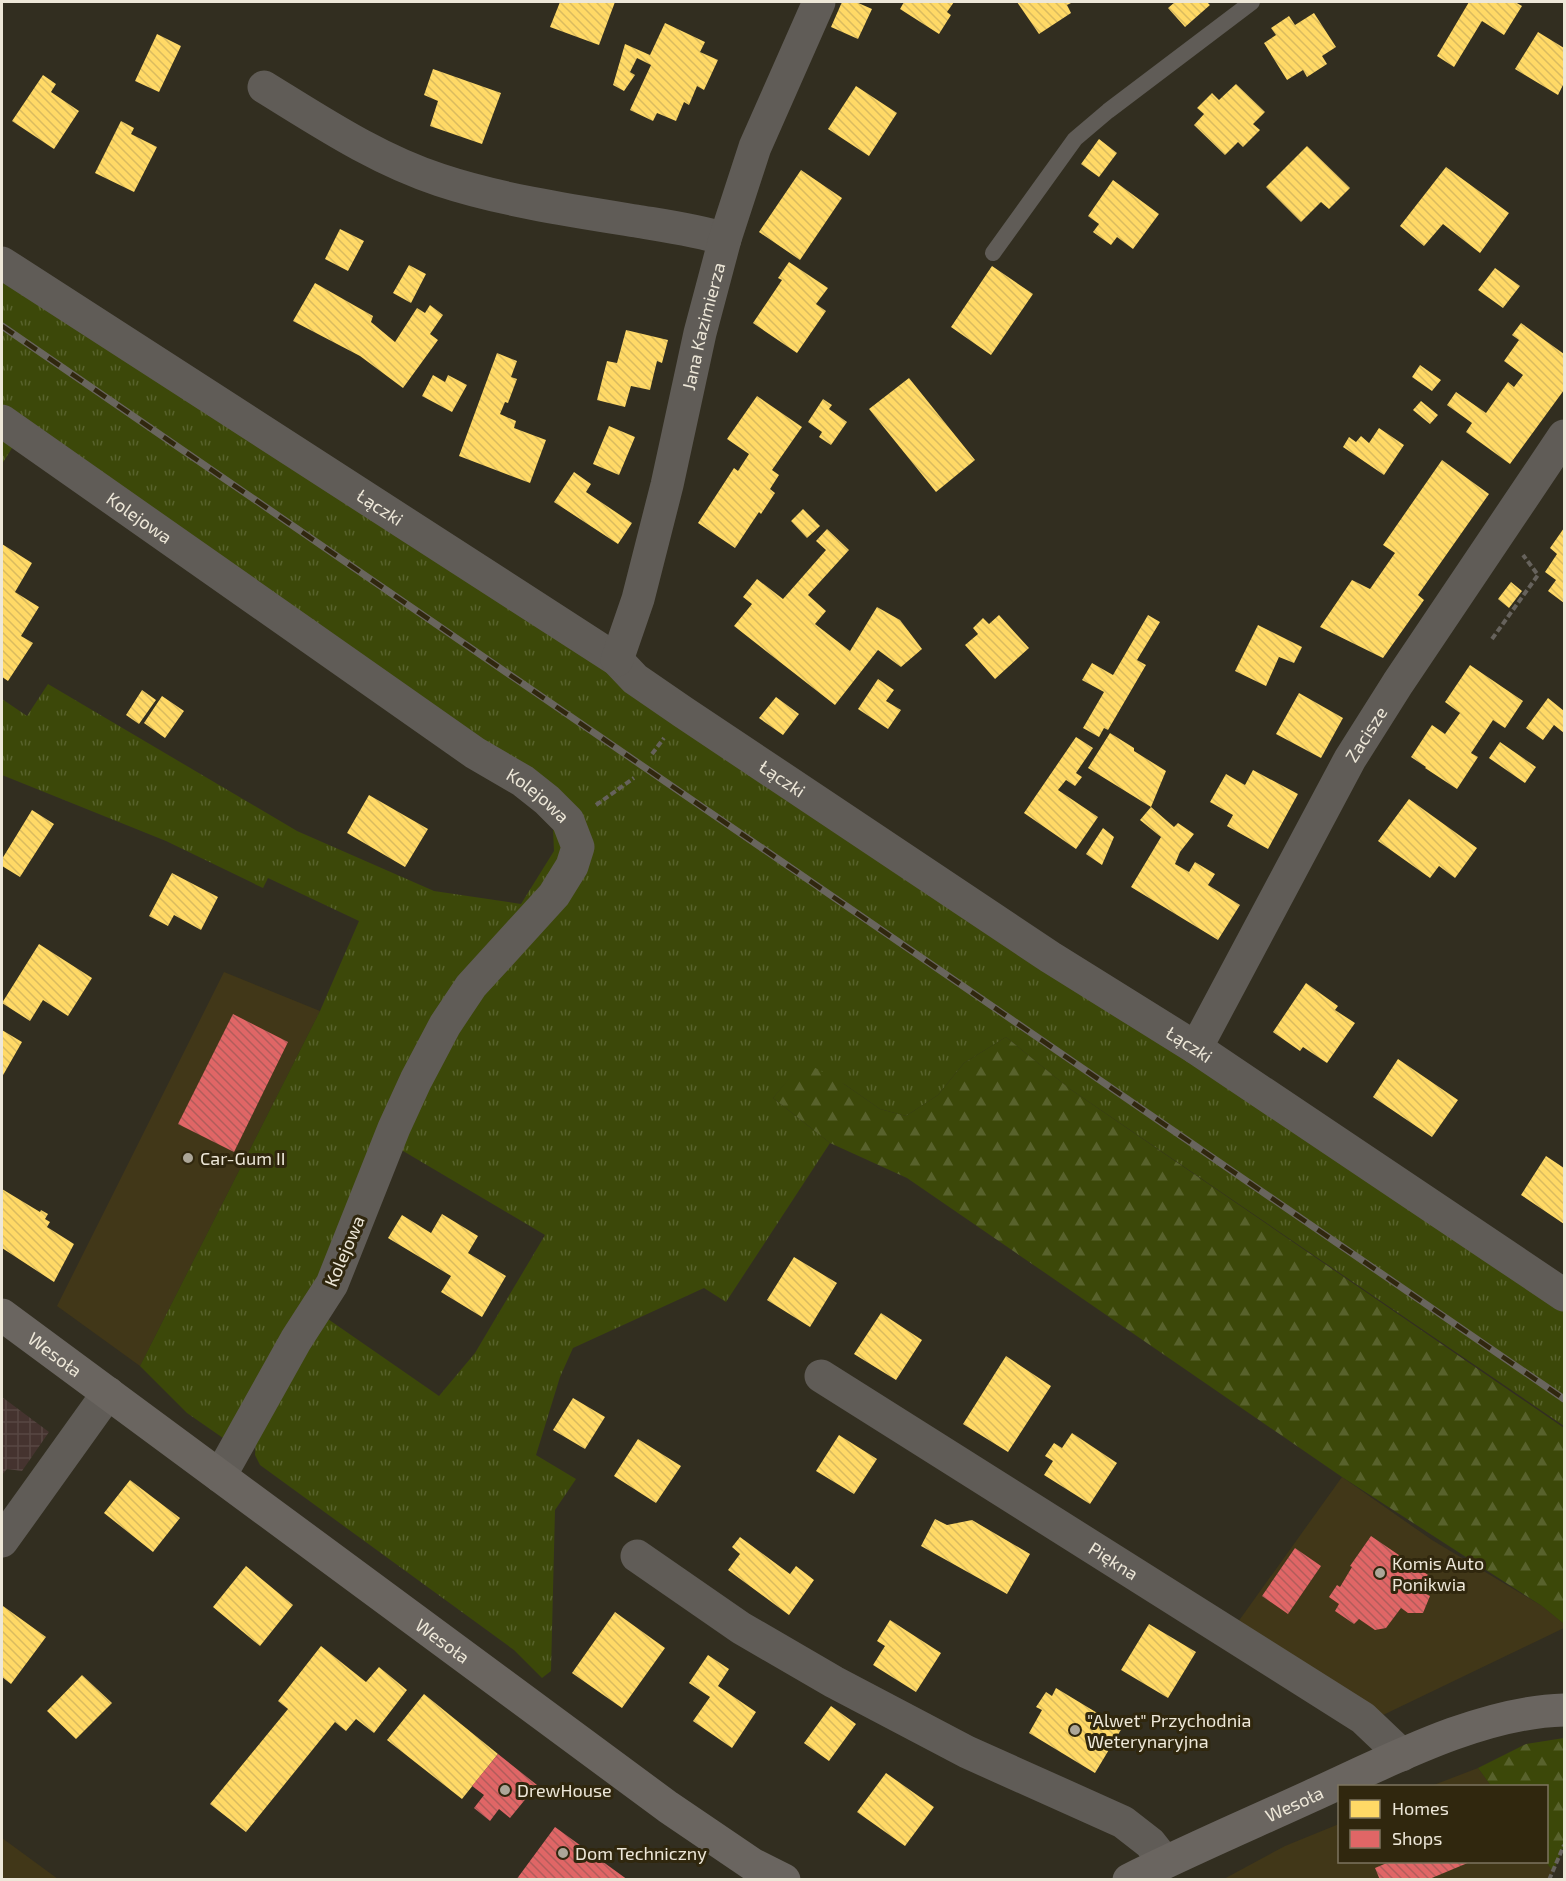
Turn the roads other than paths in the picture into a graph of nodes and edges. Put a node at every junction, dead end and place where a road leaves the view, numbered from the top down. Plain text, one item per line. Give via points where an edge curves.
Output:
1 (819, 2) edge
2 (1252, 2) edge
3 (264, 87) dead end
4 (725, 239) junction
5 (993, 253) dead end
6 (2, 263) edge
7 (2, 422) edge
8 (1564, 436) edge
9 (617, 660) junction
10 (1196, 1048) junction
11 (1564, 1295) edge
12 (2, 1315) edge
13 (821, 1376) dead end
14 (108, 1394) junction
15 (220, 1476) junction
16 (2, 1541) edge
17 (637, 1556) dead end
18 (1564, 1710) edge
19 (1402, 1755) junction
20 (1165, 1862) junction
21 (784, 1880) edge
22 (1129, 1880) edge

1 - 4 street, Jana Kazimierza via 755,147
2 - 5 lane via 1075,139
3 - 4 street via 338,134 441,181
4 - 9 street, Jana Kazimierza via 638,599
6 - 9 street, Łączki
7 - 15 street, Kolejowa via 475,753 523,781 568,821 578,847 572,866 554,894 471,986 445,1025 394,1128 333,1284 296,1340
8 - 10 street, Zacisze via 1350,759
9 - 10 street, Łączki via 635,680 693,719 1050,957
10 - 11 street, Łączki
12 - 14 street, Wesoła
13 - 19 street, Piękna via 1363,1718
14 - 15 street, Wesoła
14 - 16 street
15 - 21 street, Wesoła via 668,1807 752,1864
17 - 20 street via 741,1628 834,1682 967,1752 1124,1822 1150,1843
18 - 19 street, Wesoła via 1538,1710 1489,1721
19 - 20 street, Wesoła
20 - 22 street, Wesoła

